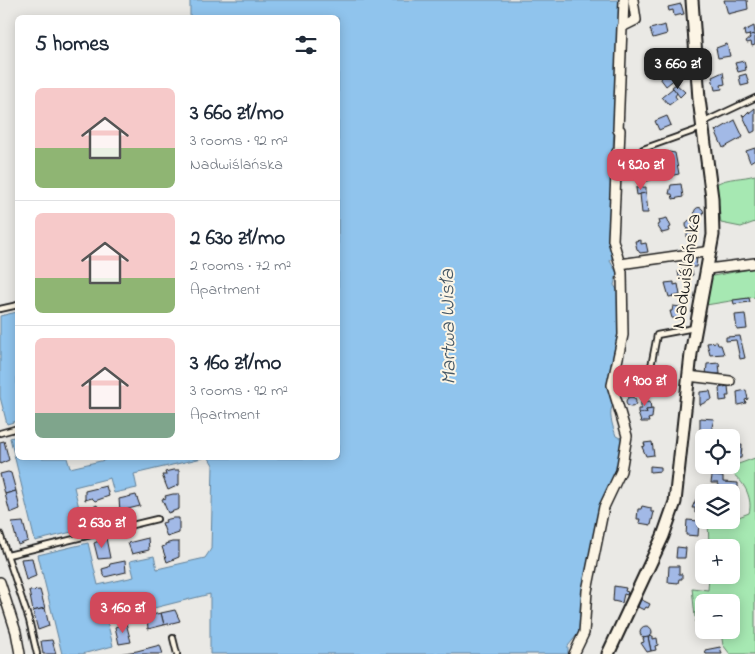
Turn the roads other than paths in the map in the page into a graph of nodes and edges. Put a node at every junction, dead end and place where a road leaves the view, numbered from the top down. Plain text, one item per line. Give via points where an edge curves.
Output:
1 (624, 0) edge
2 (633, 0) edge
3 (692, 0) edge
4 (623, 25) dead end
5 (755, 98) edge
6 (701, 126) junction
7 (643, 149) dead end
8 (711, 250) junction
9 (755, 263) edge
10 (620, 264) junction
11 (708, 269) junction
12 (15, 306) edge
13 (0, 309) edge
14 (695, 328) junction
15 (688, 376) junction
16 (650, 377) dead end
17 (730, 381) dead end
18 (15, 429) edge
19 (0, 432) edge
20 (157, 519) dead end
21 (0, 534) edge
22 (8, 555) junction
23 (0, 582) edge
24 (2, 593) edge
25 (173, 638) dead end
26 (20, 654) edge
27 (37, 654) edge
28 (177, 654) edge
29 (574, 654) edge
30 (608, 654) edge

1 - 4 street
2 - 10 street via 636,20 622,27 614,240
3 - 6 street, Nadwiślańska
5 - 6 lane
6 - 7 lane
6 - 8 street, Nadwiślańska via 714,222
8 - 10 street
8 - 11 street, Nadwiślańska
9 - 11 street
10 - 29 street via 623,335 612,386 627,436 621,471 604,507 587,591 584,634
11 - 14 street, Nadwiślańska
12 - 13 lane
14 - 15 street, Nadwiślańska
14 - 16 lane via 657,335
15 - 17 street
15 - 30 street, Nadwiślańska via 680,473 673,509
18 - 19 lane
20 - 22 lane
21 - 22 lane
22 - 27 lane
23 - 24 street
24 - 26 street
25 - 28 lane

